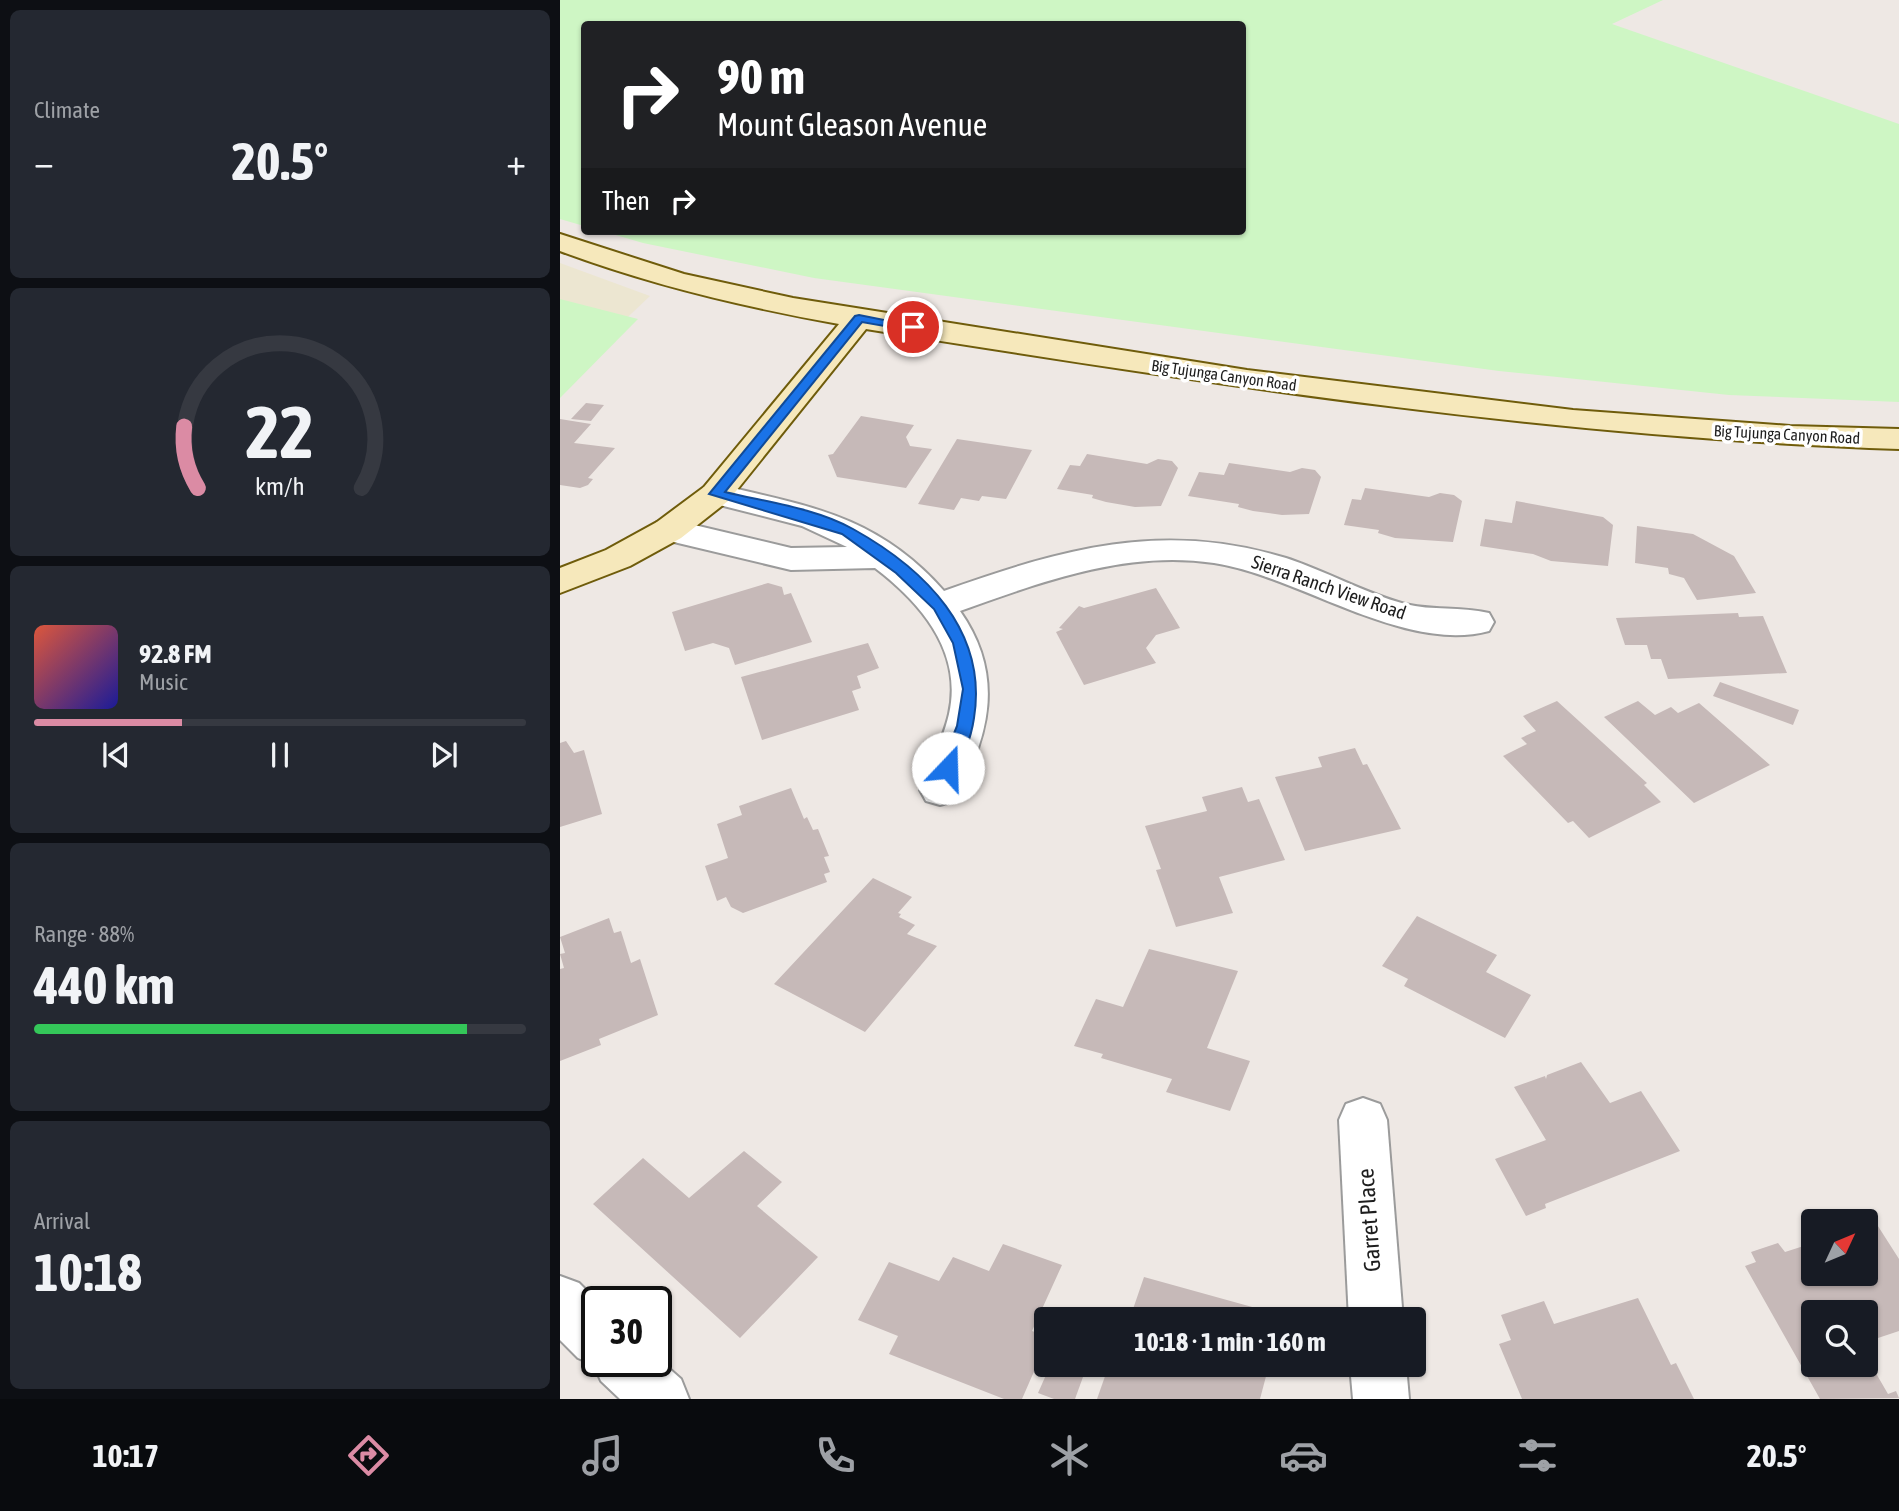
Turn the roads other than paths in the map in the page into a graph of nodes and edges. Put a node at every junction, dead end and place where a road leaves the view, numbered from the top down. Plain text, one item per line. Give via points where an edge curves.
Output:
1 (560, 242) edge
2 (859, 318) junction
3 (1899, 439) edge
4 (716, 494) junction
5 (669, 530) junction
6 (883, 557) junction
7 (560, 581) edge
8 (939, 606) junction
9 (1476, 622) dead end
10 (940, 790) dead end
11 (1363, 1120) dead end
12 (560, 1302) edge
13 (1375, 1307) edge
14 (581, 1323) edge
15 (637, 1377) edge
16 (1379, 1377) edge
17 (661, 1399) edge
18 (1381, 1399) edge

1 - 2 street, Big Tujunga Canyon Road via 691,287
2 - 3 street, Big Tujunga Canyon Road via 1385,397 1644,425
2 - 4 street
4 - 5 street
4 - 6 street via 847,531
5 - 6 street via 791,559
5 - 7 street via 618,558
6 - 8 street via 917,582
8 - 9 street, Sierra Ranch View Road via 1056,564 1149,548 1255,561 1402,615
8 - 10 street via 961,643 971,689 965,726
11 - 13 street, Garret Place
12 - 14 street
15 - 17 street
16 - 18 street

